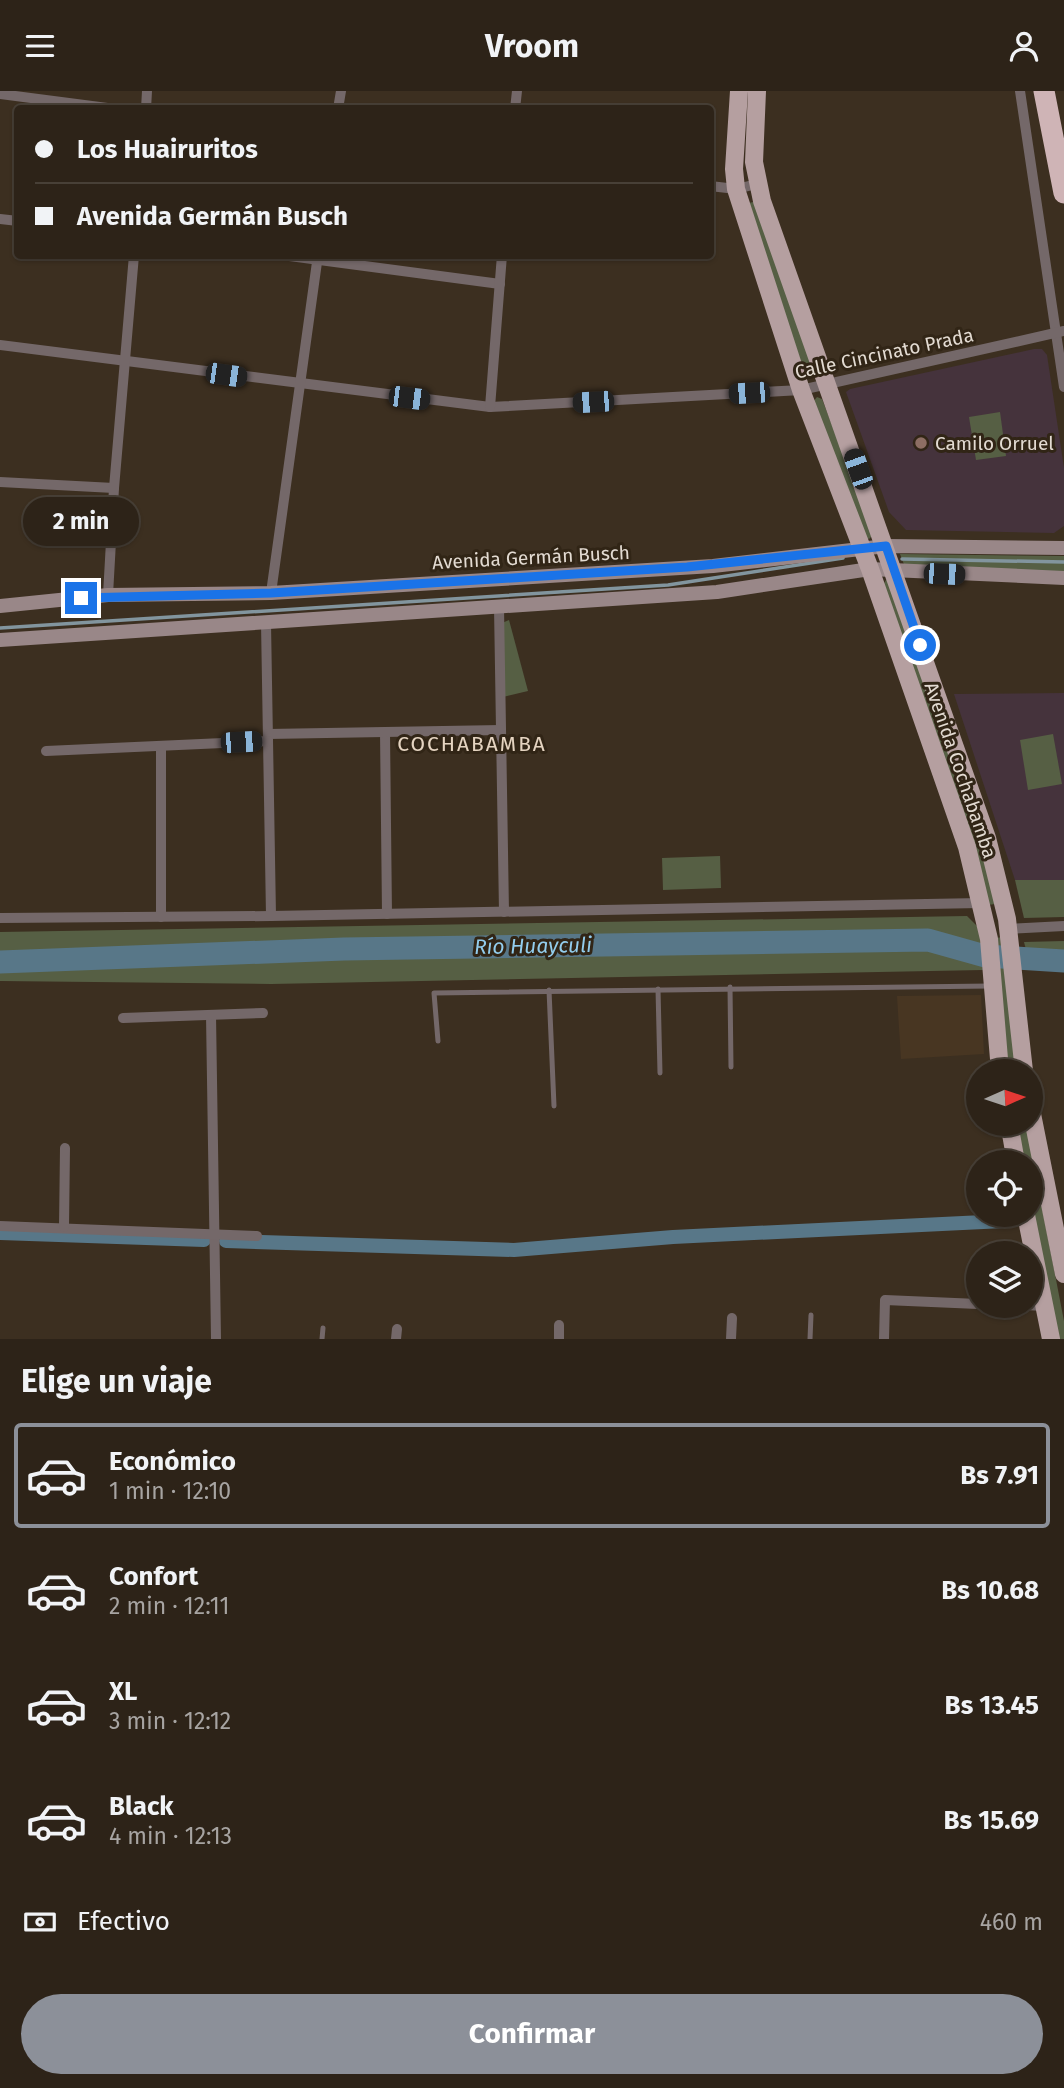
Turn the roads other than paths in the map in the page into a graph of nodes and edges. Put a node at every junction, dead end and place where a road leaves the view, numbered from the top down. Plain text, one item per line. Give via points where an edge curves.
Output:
1 (739, 91) edge
2 (757, 91) edge
3 (1020, 91) edge
4 (1044, 91) edge
5 (0, 94) edge
6 (84, 105) edge
7 (757, 184) junction
8 (714, 186) edge
9 (736, 189) junction
10 (1064, 193) edge
11 (134, 259) edge
12 (318, 259) edge
13 (325, 259) edge
14 (502, 259) edge
15 (500, 284) junction
16 (1060, 332) edge
17 (0, 345) edge
18 (125, 361) junction
19 (301, 385) junction
20 (826, 387) junction
21 (1064, 387) edge
22 (801, 390) junction
23 (490, 407) junction
24 (0, 482) edge
25 (114, 488) junction
26 (886, 546) junction
27 (861, 548) junction
28 (1064, 548) edge
29 (870, 569) junction
30 (895, 572) junction
31 (1064, 578) edge
32 (271, 593) junction
33 (108, 595) junction
34 (0, 606) edge
35 (499, 607) junction
36 (266, 623) junction
37 (0, 640) edge
38 (501, 730) junction
39 (385, 731) junction
40 (268, 737) junction
41 (161, 746) junction
42 (46, 751) dead end
43 (981, 903) junction
44 (504, 912) junction
45 (387, 914) junction
46 (271, 916) junction
47 (161, 917) junction
48 (0, 918) edge
49 (985, 922) junction
50 (1008, 924) junction
51 (1064, 926) edge
52 (993, 986) junction
53 (730, 987) junction
54 (658, 989) junction
55 (549, 990) junction
56 (263, 1013) dead end
57 (211, 1015) junction
58 (122, 1018) dead end
59 (438, 1041) dead end
60 (999, 1059) edge
61 (1023, 1059) edge
62 (731, 1067) dead end
63 (660, 1073) dead end
64 (554, 1106) dead end
65 (1036, 1136) edge
66 (65, 1148) dead end
67 (0, 1226) edge
68 (64, 1227) junction
69 (1028, 1227) edge
70 (215, 1235) junction
71 (257, 1236) dead end
72 (1064, 1274) edge
73 (966, 1303) edge
74 (1044, 1306) joint
75 (811, 1315) dead end
76 (732, 1318) dead end
77 (559, 1325) dead end
78 (323, 1328) dead end
79 (216, 1339) edge
80 (322, 1339) edge
81 (559, 1339) edge
82 (731, 1339) edge
83 (810, 1339) edge
84 (884, 1339) edge
85 (1051, 1339) edge

1 - 9 main road, Avenida Cochabamba
2 - 7 main road, Avenida Cochabamba
3 - 16 street
4 - 10 highway
5 - 6 street
7 - 9 street
7 - 20 main road, Avenida Cochabamba
8 - 9 street
9 - 22 main road, Avenida Cochabamba
11 - 18 street
12 - 19 street
13 - 15 street
14 - 15 street
15 - 23 street
16 - 20 street, Calle Cincinato Prada
16 - 21 street
17 - 18 street, Calle Cincinato Prada
18 - 19 street, Calle Cincinato Prada
18 - 25 street
19 - 23 street, Calle Cincinato Prada
19 - 32 street
20 - 22 street, Calle Cincinato Prada
20 - 26 main road, Avenida Cochabamba
22 - 23 street, Calle Cincinato Prada
22 - 27 main road, Avenida Cochabamba
24 - 25 street
25 - 33 street
26 - 27 street, Avenida Germán Busch
26 - 28 street, Avenida Germán Busch
26 - 30 main road, Avenida Cochabamba
27 - 29 main road, Avenida Cochabamba
27 - 32 street, Avenida Germán Busch via 721,565
29 - 30 street
29 - 35 street via 717,592
29 - 43 main road, Avenida Cochabamba via 967,847
30 - 31 street
30 - 50 main road, Avenida Cochabamba via 987,838
32 - 33 street, Avenida Germán Busch
33 - 34 street, Avenida Germán Busch
35 - 36 street
35 - 38 street
36 - 37 street
36 - 40 street
38 - 39 street
38 - 44 street
39 - 40 street
39 - 45 street
40 - 41 street
40 - 46 street
41 - 42 street
41 - 47 street
43 - 44 street
43 - 49 main road, Avenida Cochabamba
44 - 45 street
45 - 46 street
46 - 47 street
47 - 48 street
49 - 50 main road
49 - 52 main road, Avenida Cochabamba
50 - 51 street
50 - 61 main road, Avenida Cochabamba
52 - 53 lane
52 - 60 main road, Avenida Cochabamba
53 - 54 lane
53 - 62 lane
54 - 55 lane
54 - 63 lane
55 - 59 lane via 434,993
55 - 64 lane
56 - 57 street
57 - 58 street
57 - 70 street
65 - 72 main road
66 - 68 street
67 - 68 street
68 - 70 street
69 - 74 main road
70 - 71 street
70 - 79 street
73 - 84 street via 885,1300
74 - 85 main road
75 - 83 lane
76 - 82 street
77 - 81 street
78 - 80 lane

